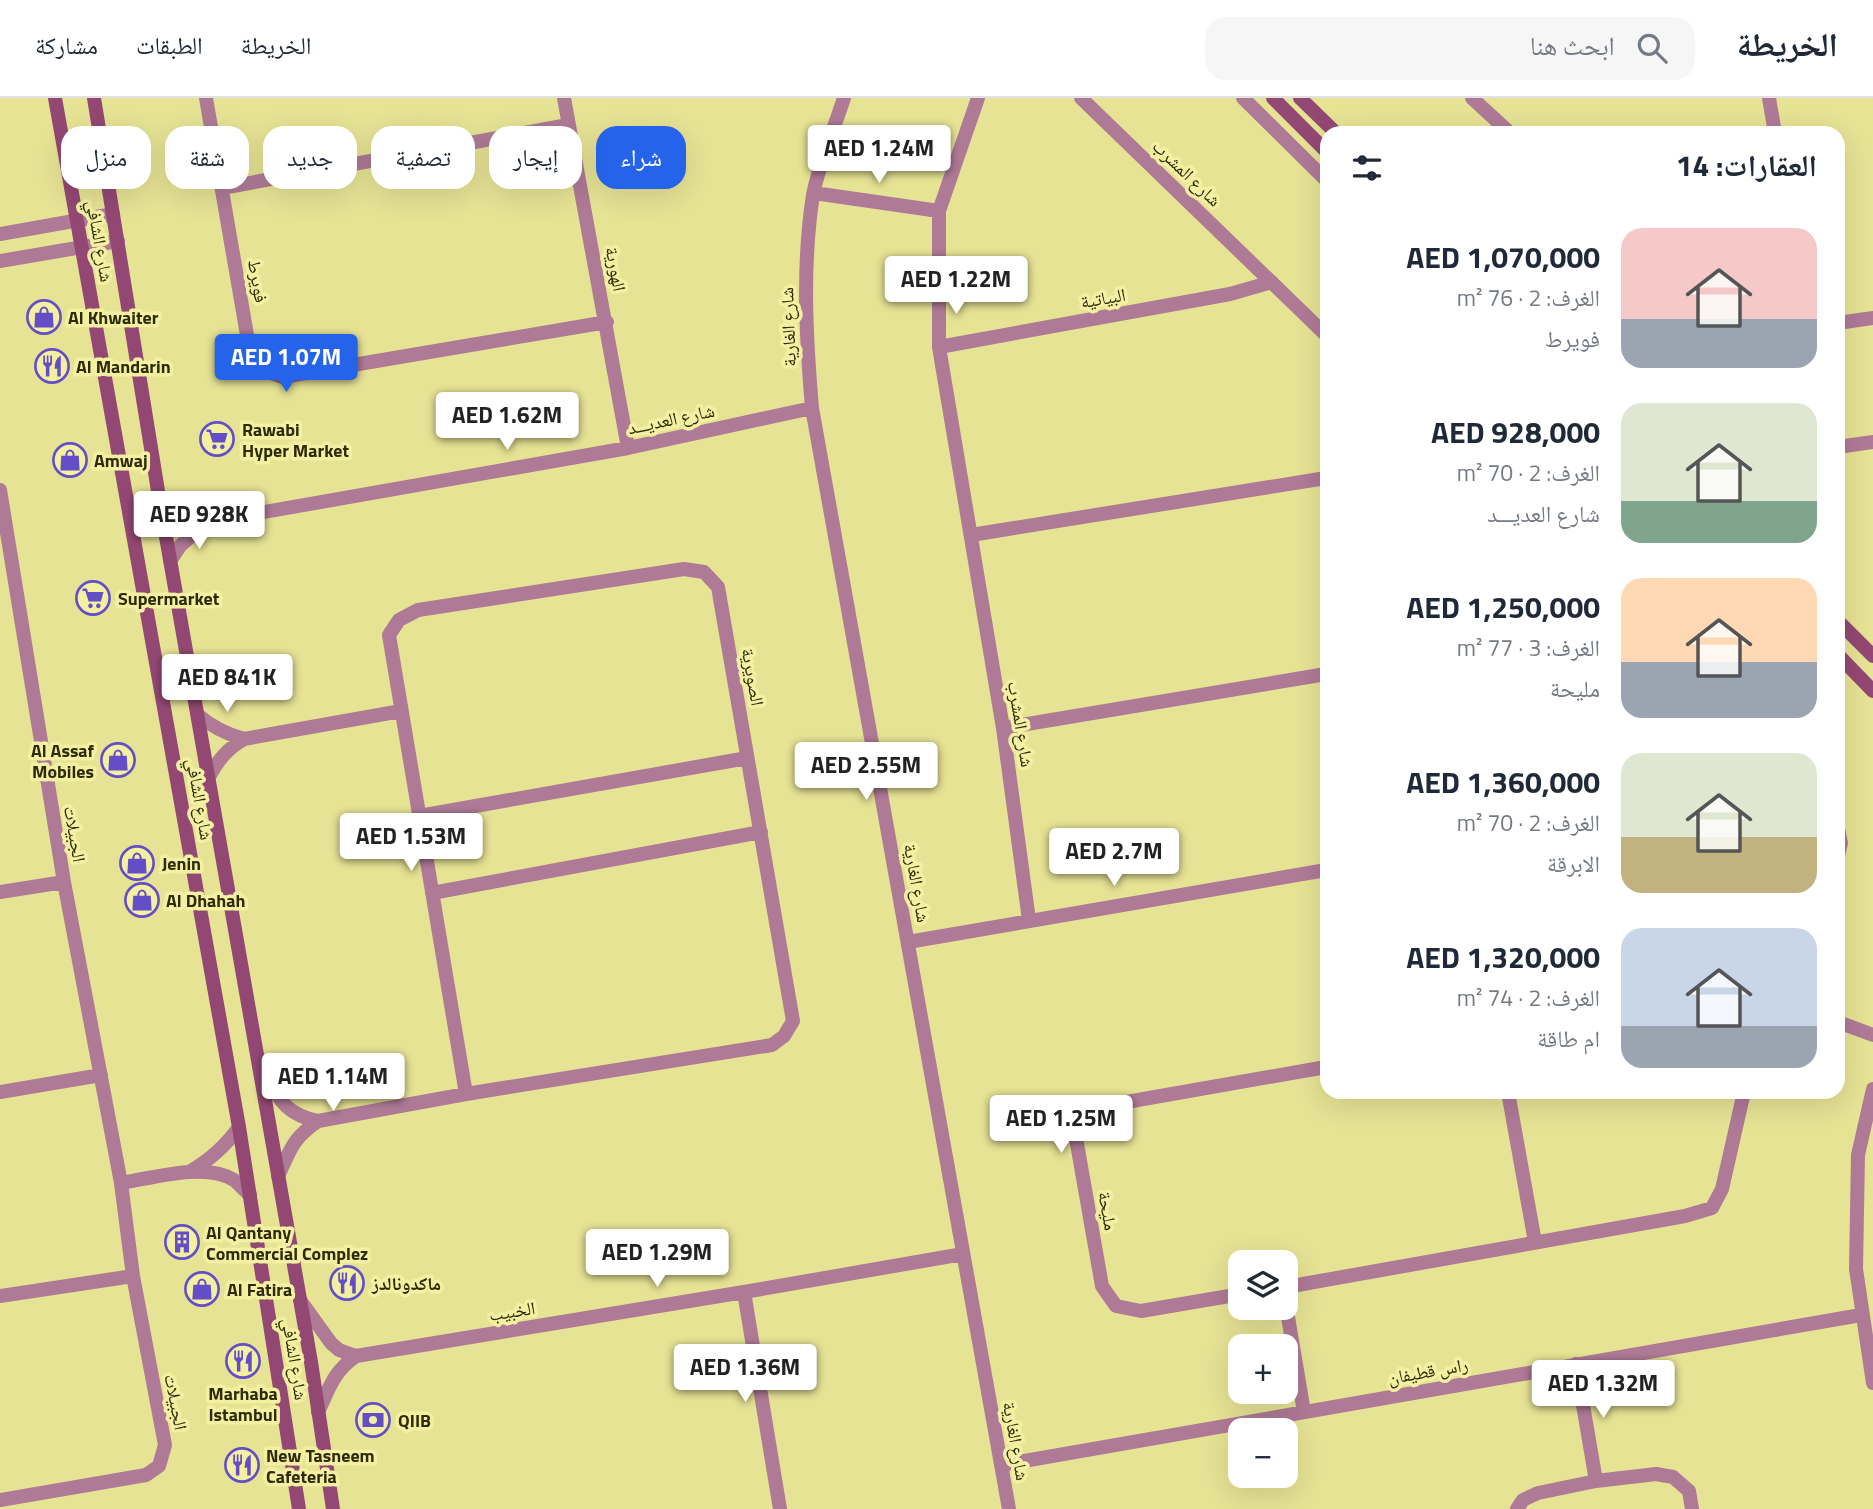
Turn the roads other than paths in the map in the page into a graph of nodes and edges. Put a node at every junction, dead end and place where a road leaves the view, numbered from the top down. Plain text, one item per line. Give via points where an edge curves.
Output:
1 (55, 98) edge
2 (94, 98) edge
3 (206, 98) edge
4 (564, 98) edge
5 (844, 98) edge
6 (978, 98) edge
7 (1081, 98) edge
8 (1243, 98) edge
9 (1273, 98) edge
10 (1300, 98) edge
11 (1472, 98) edge
12 (1769, 98) edge
13 (568, 125) junction
14 (211, 126) edge
15 (1329, 126) edge
16 (1502, 126) edge
17 (1774, 126) edge
18 (1320, 145) edge
19 (1320, 174) edge
20 (249, 183) edge
21 (222, 189) edge
22 (814, 193) junction
23 (939, 212) junction
24 (113, 214) junction
25 (77, 220) junction
26 (0, 234) edge
27 (118, 241) junction
28 (82, 247) junction
29 (0, 261) edge
30 (1272, 282) junction
31 (1873, 318) edge
32 (607, 322) junction
33 (1845, 322) edge
34 (1320, 329) edge
35 (939, 347) junction
36 (812, 408) junction
37 (1873, 442) edge
38 (1845, 446) edge
39 (628, 448) junction
40 (1320, 479) edge
41 (0, 490) edge
42 (159, 497) junction
43 (207, 522) junction
44 (971, 535) junction
45 (170, 561) junction
46 (1845, 628) edge
47 (1873, 656) edge
48 (1845, 662) edge
49 (1320, 675) edge
50 (1873, 691) edge
51 (401, 711) junction
52 (198, 715) junction
53 (1003, 728) junction
54 (244, 739) junction
55 (747, 758) junction
56 (209, 777) junction
57 (419, 816) junction
58 (761, 832) junction
59 (1320, 871) edge
60 (64, 882) junction
61 (0, 892) edge
62 (432, 893) junction
63 (1029, 920) junction
64 (908, 942) junction
65 (1845, 1025) edge
66 (1873, 1035) edge
67 (259, 1066) junction
68 (1320, 1068) edge
69 (101, 1075) junction
70 (1873, 1089) edge
71 (0, 1092) edge
72 (466, 1094) junction
73 (1509, 1099) edge
74 (1742, 1099) edge
75 (318, 1121) junction
76 (239, 1127) junction
77 (188, 1173) junction
78 (278, 1176) junction
79 (121, 1183) junction
80 (250, 1195) junction
81 (1535, 1242) junction
82 (963, 1254) junction
83 (133, 1276) junction
84 (1298, 1285) edge
85 (744, 1293) junction
86 (0, 1296) edge
87 (1228, 1296) edge
88 (300, 1300) junction
89 (1861, 1315) junction
90 (1289, 1320) edge
91 (356, 1356) junction
92 (1576, 1364) junction
93 (1873, 1382) edge
94 (318, 1412) junction
95 (1304, 1412) junction
96 (1001, 1465) junction
97 (1597, 1481) junction
98 (0, 1500) edge
99 (299, 1509) edge
100 (333, 1509) edge
101 (780, 1509) edge
102 (1009, 1509) edge
103 (1517, 1509) edge
104 (1692, 1509) edge

1 - 25 main road, شارع الشافي
2 - 24 main road, شارع الشافي
3 - 14 street, فويرط
4 - 13 street, الهورية
5 - 22 street, شارع الغارية
6 - 23 street, شارع المشرب
7 - 30 street, شارع المشرب
8 - 19 street
9 - 18 main road
10 - 15 main road
11 - 16 street
12 - 17 street
13 - 20 street
13 - 32 street, الهورية
21 - 32 street, فويرط via 251,358 265,371 282,377
22 - 23 street
22 - 36 street, شارع الغارية via 805,277
23 - 35 street, شارع المشرب
24 - 25 street
24 - 27 main road, شارع الشافي
25 - 26 street
25 - 28 main road, شارع الشافي
27 - 28 street
27 - 42 main road, شارع الشافي
28 - 29 street
28 - 76 main road, شارع الشافي
30 - 34 street, شارع المشرب
30 - 35 street, البياتية via 1230,294
31 - 33 street
32 - 39 street, الهورية
35 - 44 street, شارع المشرب
36 - 39 street, شارع العديـــد
36 - 64 street, شارع الغارية
37 - 38 street
39 - 43 street, شارع العديـــد
40 - 44 street
41 - 60 street, الجبيلات
42 - 43 street via 173,509
42 - 45 main road, شارع الشافي
43 - 45 street
44 - 53 street, شارع المشرب
45 - 52 main road, شارع الشافي
46 - 47 main road
48 - 50 main road
49 - 53 street
51 - 54 street
51 - 55 street, الصويرية via 389,635 399,620 418,610 684,569 704,572 718,587
51 - 57 street, الصويرية
52 - 54 street
52 - 56 main road, شارع الشافي
53 - 63 street, شارع المشرب
54 - 56 street via 217,762
55 - 57 street
55 - 58 street, الصويرية
56 - 67 main road, شارع الشافي
57 - 62 street, الصويرية
58 - 62 street
58 - 72 street, الصويرية via 793,1021 784,1036 772,1045
59 - 63 street
60 - 61 street
60 - 69 street, الجبيلات
62 - 72 street, الصويرية
63 - 64 street
64 - 82 street, شارع الغارية
65 - 66 street
67 - 75 street via 289,1110
67 - 78 main road, شارع الشافي
68 - 87 street, مليحة via 1098,1107 1080,1120 1076,1138 1102,1286 1116,1306 1141,1311
69 - 71 street
69 - 79 street, الجبيلات
70 - 89 street via 1858,1155 1856,1269
72 - 75 street, الصويرية
73 - 81 street
74 - 81 street via 1722,1189 1712,1208
75 - 78 street via 291,1146
76 - 77 street via 225,1146
76 - 80 main road, شارع الشافي
77 - 79 street
77 - 80 street via 211,1172 233,1180
78 - 88 main road, شارع الشافي
79 - 83 street, الجبيلات
80 - 99 main road, شارع الشافي
81 - 84 street
82 - 85 street, الخبيب
82 - 96 street, شارع الغارية
83 - 86 street
83 - 98 street, الجبيلات via 165,1445 159,1466 146,1475
85 - 91 street, الخبيب
85 - 101 street
88 - 91 street, شارع الشافي via 331,1343
88 - 94 main road, شارع الشافي
89 - 92 street, راس قطيفان
89 - 93 street
90 - 95 street
91 - 94 street, شارع الشافي via 341,1367
92 - 95 street, راس قطيفان
92 - 97 street
94 - 100 main road, شارع الشافي
95 - 96 street, راس قطيفان
96 - 102 street, شارع الغارية
97 - 103 street via 1538,1493 1523,1500
97 - 104 street via 1656,1474 1673,1477 1689,1491

